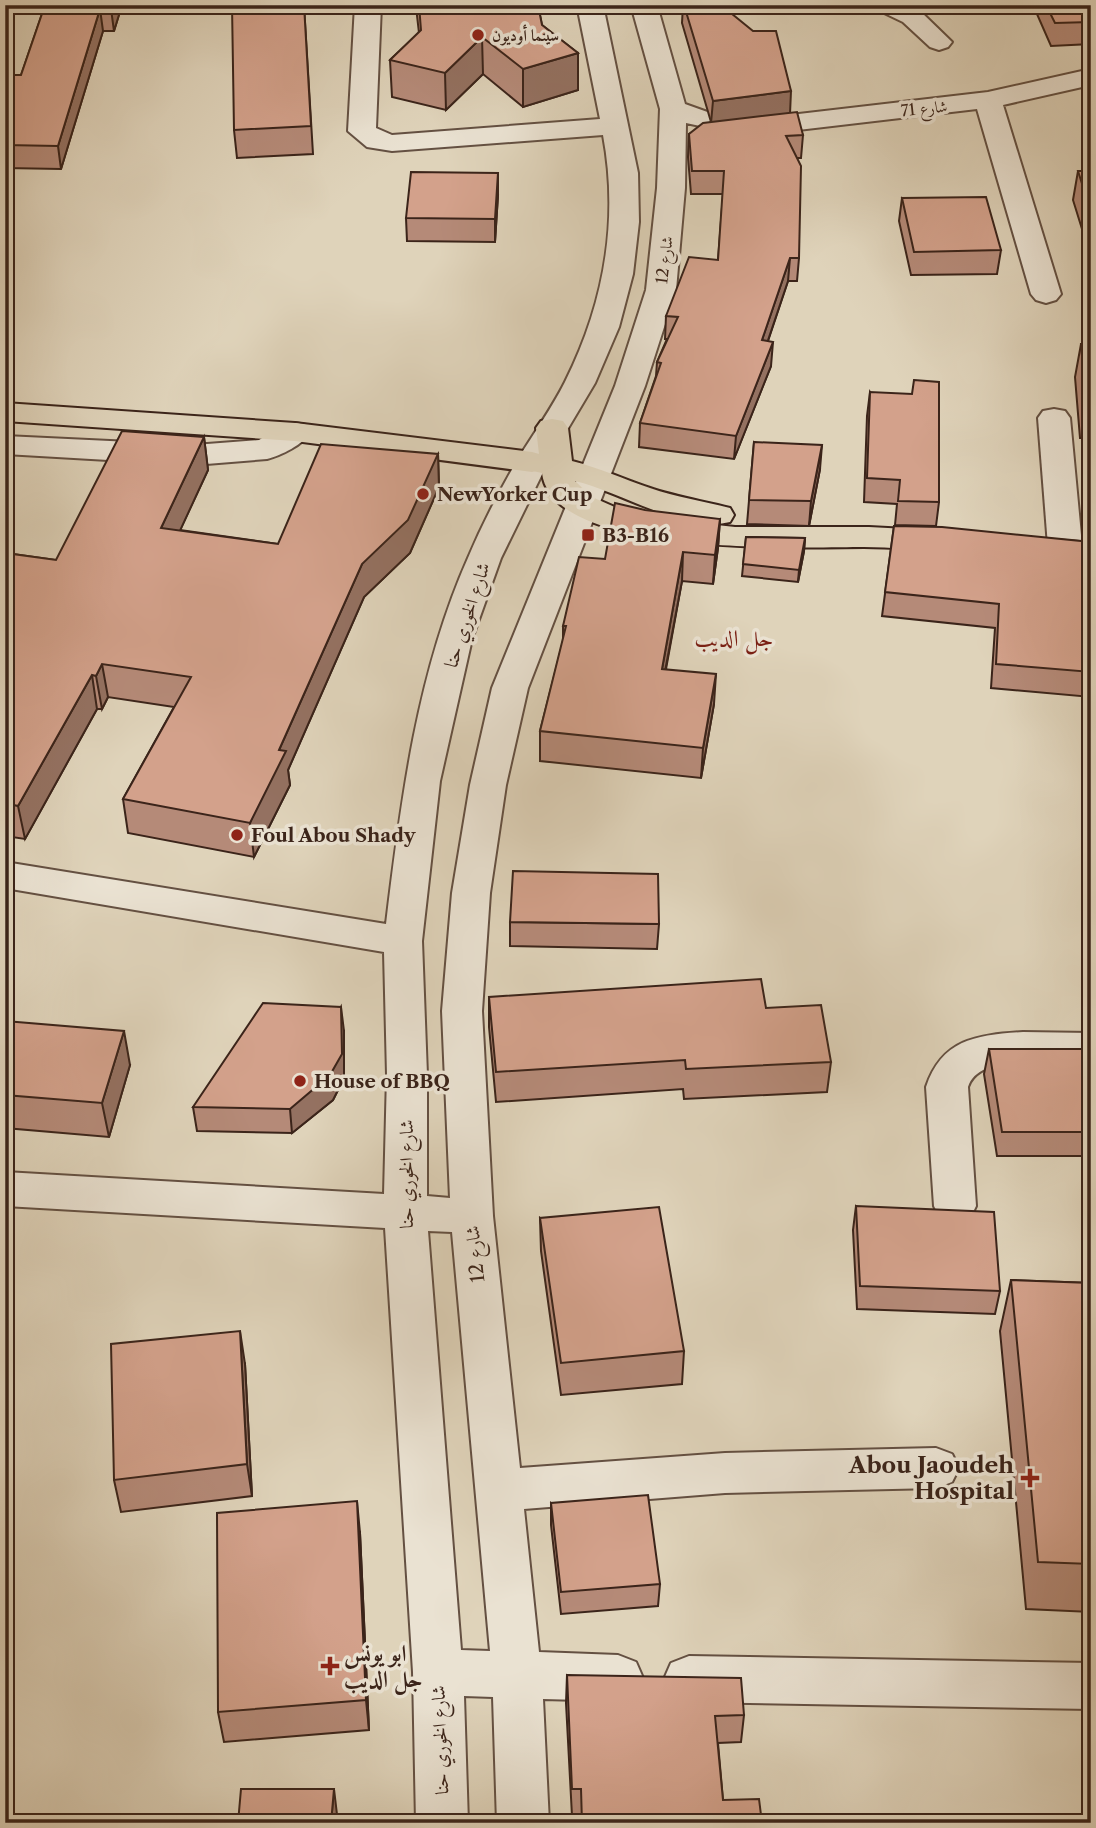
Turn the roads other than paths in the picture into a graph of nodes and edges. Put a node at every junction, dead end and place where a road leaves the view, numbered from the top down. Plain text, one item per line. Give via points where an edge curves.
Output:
1 (368, 5) edge
2 (644, 5) edge
3 (887, 5) edge
4 (592, 14) edge
5 (939, 42) dead end
6 (1091, 77) edge
7 (635, 100) dead end
8 (988, 100) junction
9 (665, 125) junction
10 (615, 126) junction
11 (1046, 294) dead end
12 (5, 388) edge
13 (5, 412) edge
14 (1054, 418) dead end
15 (552, 428) joint
16 (286, 432) junction
17 (5, 445) edge
18 (545, 464) junction
19 (587, 490) junction
20 (981, 542) edge
21 (1064, 546) edge
22 (5, 875) edge
23 (403, 941) junction
24 (1091, 1048) edge
25 (5, 1189) edge
26 (955, 1206) dead end
27 (405, 1212) junction
28 (472, 1216) junction
29 (936, 1468) dead end
30 (499, 1490) junction
31 (438, 1672) junction
32 (517, 1676) junction
33 (1091, 1686) edge
34 (442, 1823) edge
35 (523, 1823) edge

1 - 10 street via 362,131 370,138 392,143
2 - 9 street, شارع 12
3 - 5 street via 912,17
4 - 7 street via 623,61
4 - 10 street
6 - 8 street, شارع 71
8 - 9 street, شارع 71 via 756,127
8 - 11 street
9 - 19 street, شارع 12 via 671,188 661,290 630,386
10 - 15 street via 624,173 625,222 618,274 604,327 580,383
12 - 16 main road via 230,407
13 - 16 main road
14 - 21 street
15 - 18 main road
16 - 17 street via 267,449 194,455
16 - 18 main road
18 - 19 main road via 566,493
18 - 23 street, شارع الخوري حنا via 484,558 455,639 422,781
19 - 20 main road via 628,525 681,533
19 - 28 street, شارع 12 via 510,688 488,785 471,893 462,1011
22 - 23 street
23 - 27 street, شارع الخوري حنا
24 - 26 street via 978,1053 952,1072 947,1087
25 - 27 street
27 - 28 street
27 - 31 street, شارع الخوري حنا
28 - 30 street, شارع 12
29 - 30 street via 725,1473
30 - 32 street, شارع 12
31 - 32 street
31 - 34 street, شارع الخوري حنا
32 - 33 street
32 - 35 street, شارع 12

